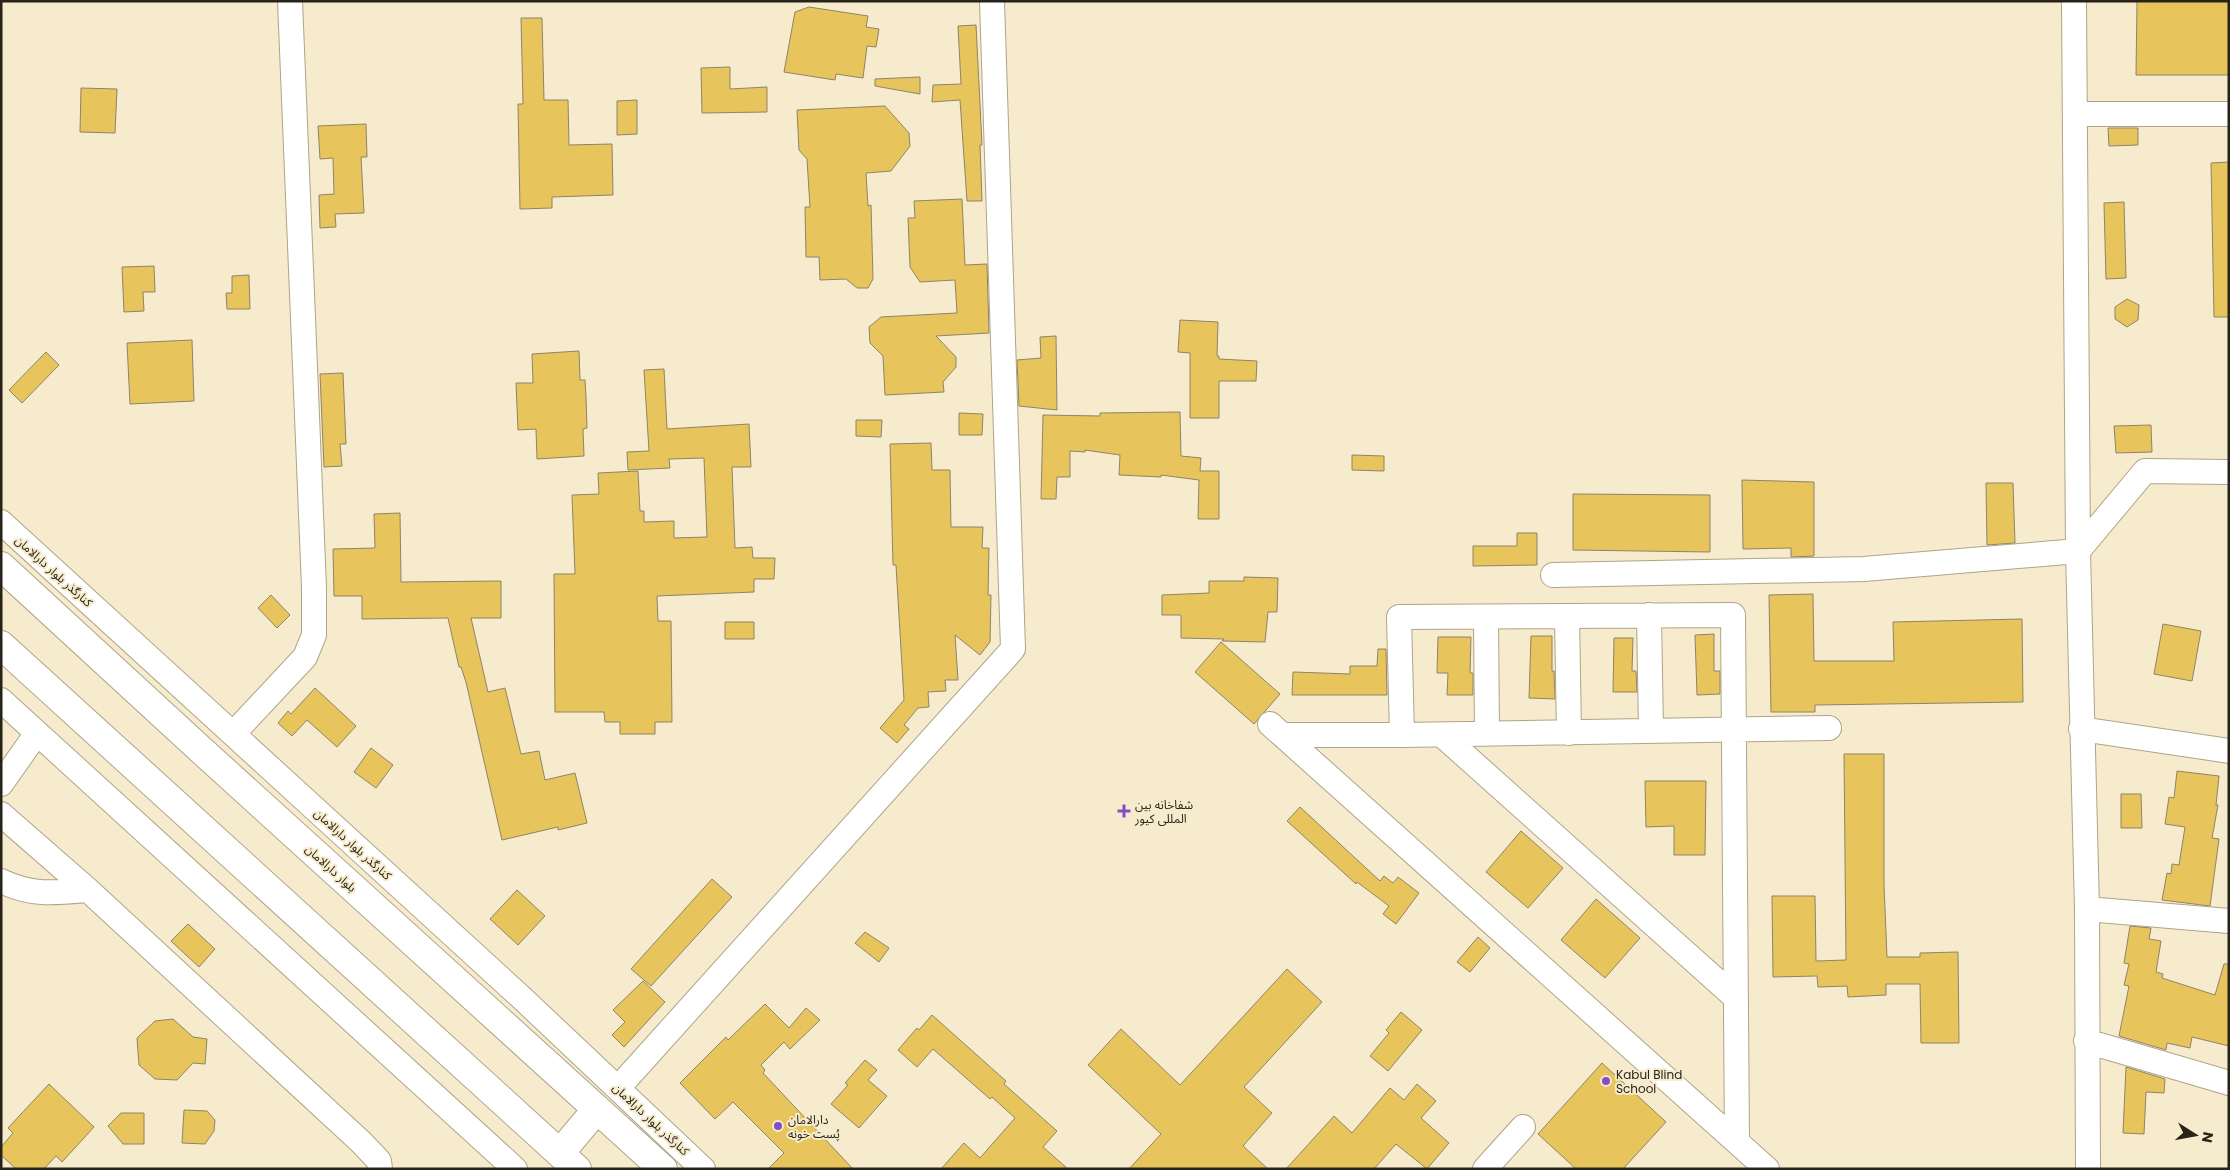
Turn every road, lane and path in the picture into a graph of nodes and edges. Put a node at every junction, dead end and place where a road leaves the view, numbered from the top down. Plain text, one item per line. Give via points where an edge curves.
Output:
1 (290, 1) edge
2 (992, 1) edge
3 (2074, 1) edge
4 (2075, 114) junction
5 (2229, 114) edge
6 (2229, 472) edge
7 (1, 522) edge
8 (2078, 551) junction
9 (1, 566) edge
10 (1552, 574) dead end
11 (1649, 615) junction
12 (1567, 616) junction
13 (1486, 617) junction
14 (1, 645) edge
15 (1, 700) edge
16 (1829, 728) dead end
17 (2081, 729) junction
18 (1734, 731) junction
19 (1651, 732) junction
20 (37, 733) junction
21 (1568, 733) junction
22 (233, 734) junction
23 (1487, 734) junction
24 (1442, 735) junction
25 (1402, 736) junction
26 (2229, 752) edge
27 (1, 784) edge
28 (1, 814) edge
29 (1, 881) edge
30 (88, 890) junction
31 (2087, 909) junction
32 (2229, 921) edge
33 (1736, 998) junction
34 (2086, 1041) junction
35 (2229, 1083) edge
36 (618, 1088) junction
37 (597, 1108) junction
38 (1523, 1127) dead end
39 (1737, 1142) junction
40 (568, 1161) edge
41 (380, 1169) edge
42 (515, 1169) edge
43 (663, 1169) edge
44 (703, 1169) edge
45 (1485, 1169) edge
46 (1767, 1169) edge
47 (2088, 1169) edge

1 - 22 street via 314,635 305,657
2 - 36 street via 1013,649
3 - 4 street
4 - 5 street
4 - 8 street
6 - 8 street via 2145,471
7 - 22 street, کنارگذر بلوار دارالامان
8 - 10 street via 1864,569
8 - 17 street
9 - 37 main road, بلوار دارالامان
11 - 12 street
11 - 18 street via 1733,615
11 - 19 street
12 - 13 street
12 - 21 street
13 - 23 street
13 - 25 street via 1399,617
14 - 40 main road
15 - 20 street
16 - 18 street
17 - 26 street
17 - 31 street
18 - 19 street
18 - 33 street
19 - 21 street
20 - 27 street
20 - 42 street
21 - 23 street
22 - 36 street, کنارگذر بلوار دارالامان
23 - 24 street
24 - 25 street
24 - 33 street
25 - 39 street via 1278,730
28 - 30 street
29 - 30 street via 17,889 43,894
30 - 41 street via 361,1142 379,1161
31 - 32 street
31 - 34 street
33 - 39 street
34 - 35 street
34 - 47 street
36 - 44 street, کنارگذر بلوار دارالامان
37 - 40 main road
37 - 43 main road, بلوار دارالامان
38 - 45 street
39 - 46 street

